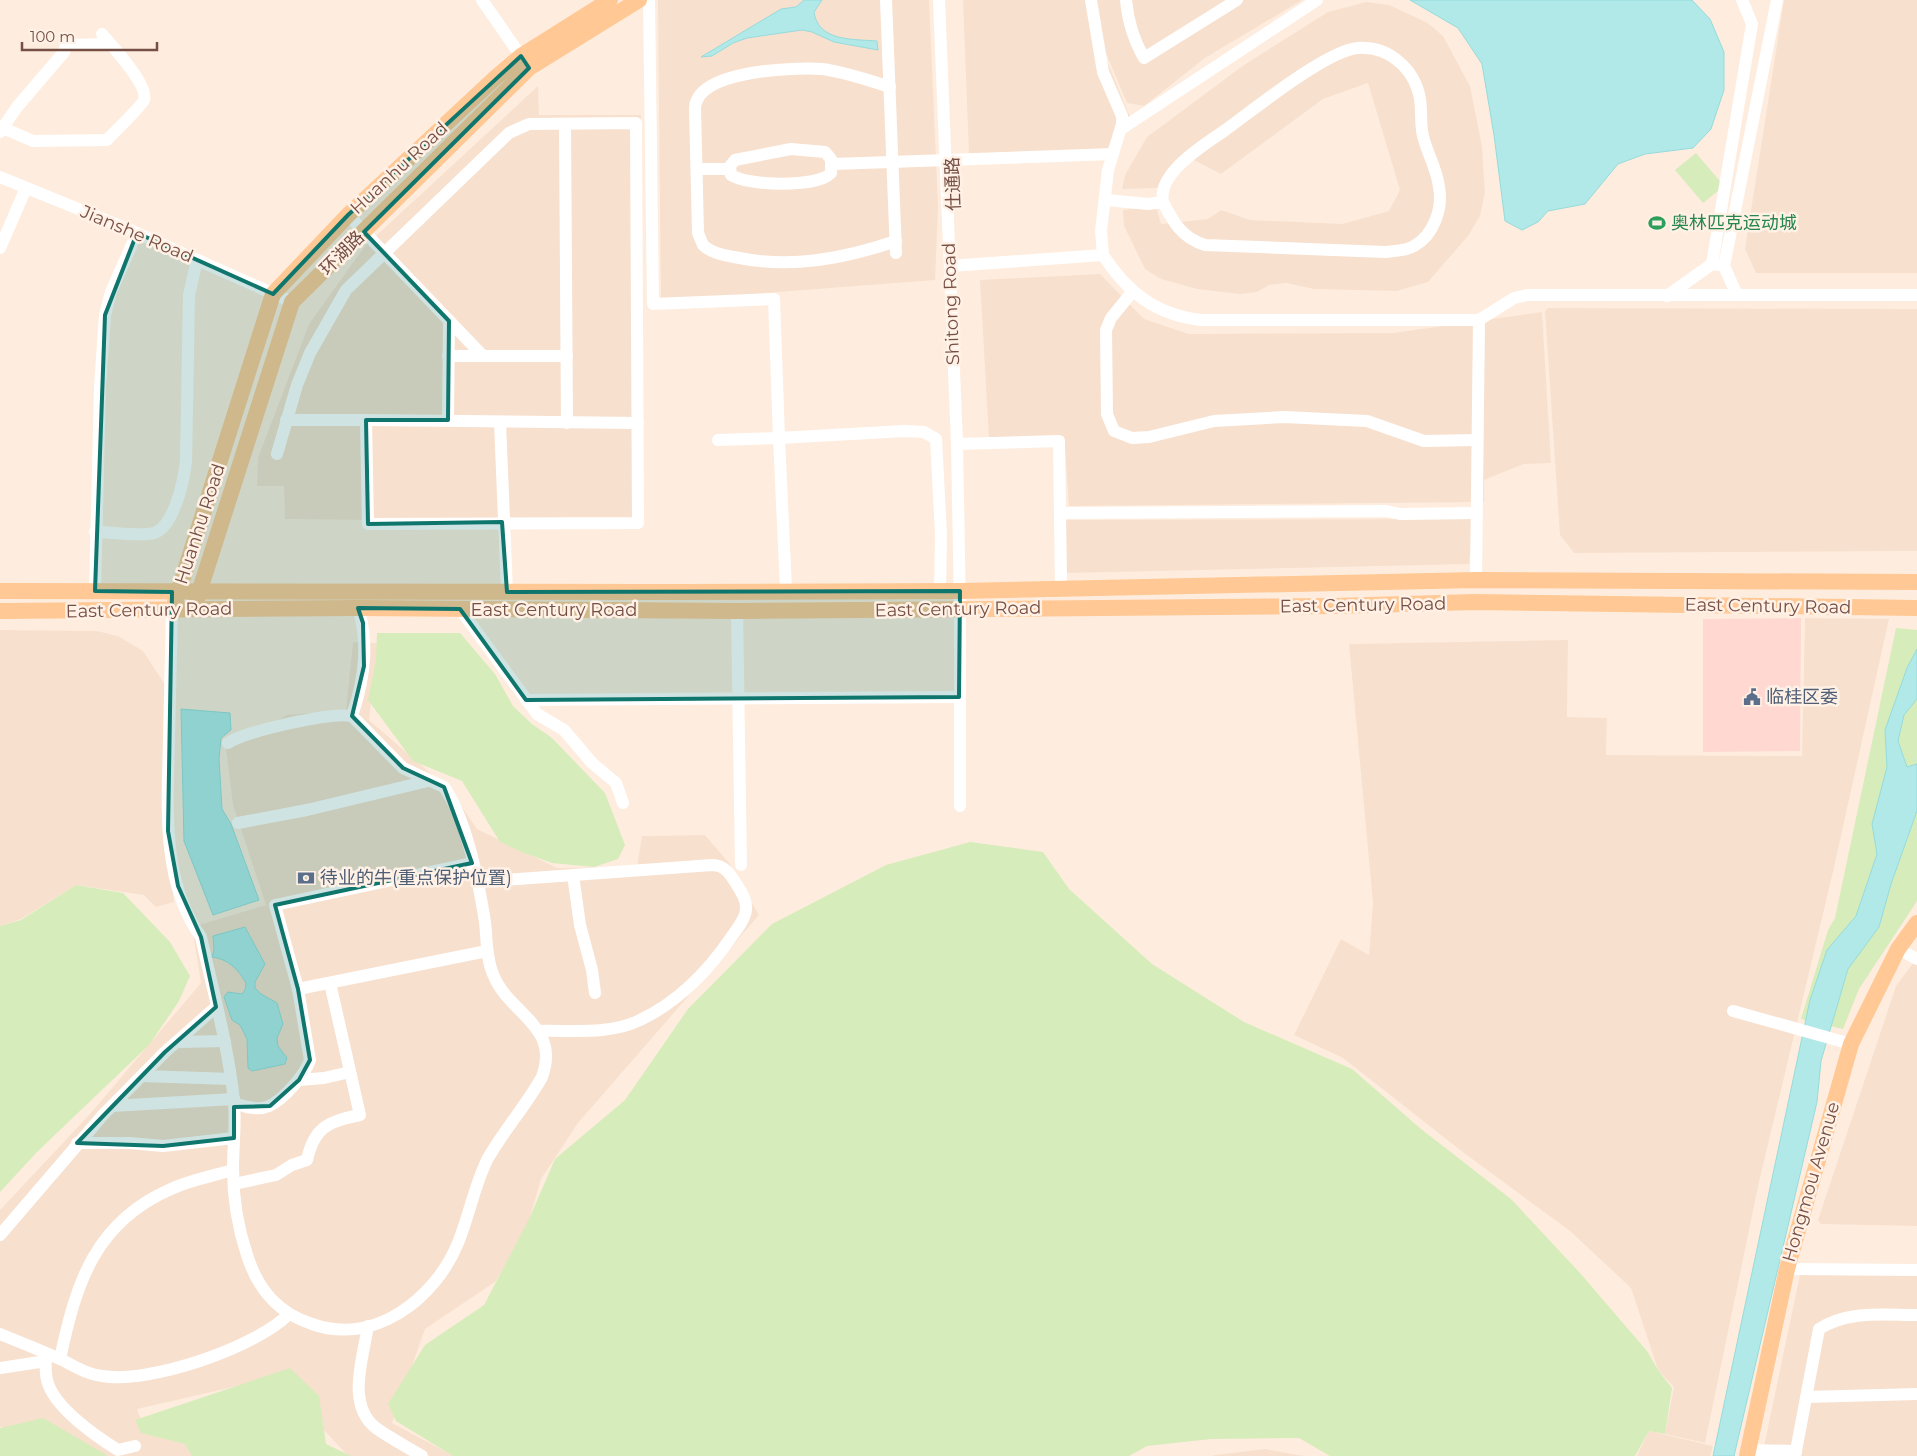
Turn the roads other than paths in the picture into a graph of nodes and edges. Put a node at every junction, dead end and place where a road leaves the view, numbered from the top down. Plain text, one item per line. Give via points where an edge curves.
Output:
1 (482, 0) edge
2 (610, 0) edge
3 (639, 0) edge
4 (649, 0) edge
5 (886, 0) edge
6 (938, 0) edge
7 (947, 0) edge
8 (1091, 0) edge
9 (1126, 0) edge
10 (1236, 0) edge
11 (1317, 0) edge
12 (1742, 0) edge
13 (1777, 0) edge
14 (525, 62) junction
15 (890, 87) junction
16 (565, 124) junction
17 (1121, 129) junction
18 (2, 130) edge
19 (1113, 154) junction
20 (949, 160) junction
21 (892, 161) junction
22 (833, 164) junction
23 (697, 169) junction
24 (730, 169) junction
25 (0, 177) edge
26 (26, 188) junction
27 (1106, 200) junction
28 (1163, 202) junction
29 (348, 215) junction
30 (364, 232) junction
31 (137, 234) junction
32 (0, 248) edge
33 (384, 253) junction
34 (1103, 254) junction
35 (197, 260) junction
36 (953, 265) junction
37 (1718, 265) junction
38 (1133, 291) junction
39 (273, 294) junction
40 (1737, 295) junction
41 (1917, 295) edge
42 (1667, 296) junction
43 (292, 302) junction
44 (1479, 320) junction
45 (449, 321) junction
46 (448, 356) junction
47 (483, 356) junction
48 (567, 356) junction
49 (286, 420) junction
50 (366, 420) junction
51 (448, 420) junction
52 (500, 422) junction
53 (567, 422) junction
54 (638, 423) junction
55 (779, 438) junction
56 (718, 440) dead end
57 (1478, 440) junction
58 (960, 444) junction
59 (277, 454) dead end
60 (1060, 513) junction
61 (1477, 513) junction
62 (502, 522) junction
63 (95, 532) junction
64 (1476, 580) junction
65 (1710, 580) junction
66 (1798, 581) junction
67 (1917, 582) edge
68 (1061, 588) junction
69 (95, 590) junction
70 (786, 590) junction
71 (940, 590) junction
72 (964, 590) junction
73 (0, 591) edge
74 (178, 592) junction
75 (199, 592) junction
76 (507, 592) junction
77 (1475, 602) junction
78 (1717, 605) junction
79 (1800, 607) junction
80 (193, 608) junction
81 (358, 608) junction
82 (1917, 608) edge
83 (460, 609) junction
84 (964, 609) junction
85 (172, 610) junction
86 (0, 611) edge
87 (736, 611) junction
88 (959, 697) junction
89 (740, 698) junction
90 (526, 700) junction
91 (352, 716) junction
92 (228, 743) dead end
93 (428, 781) junction
94 (623, 803) dead end
95 (960, 806) dead end
96 (238, 823) dead end
97 (472, 863) junction
98 (741, 865) dead end
99 (573, 875) junction
100 (476, 882) junction
101 (1917, 923) edge
102 (1917, 937) edge
103 (487, 952) junction
104 (1907, 954) edge
105 (330, 983) junction
106 (298, 989) junction
107 (596, 994) dead end
108 (216, 1007) junction
109 (1733, 1011) dead end
110 (538, 1031) junction
111 (225, 1041) junction
112 (177, 1042) junction
113 (1851, 1044) junction
114 (350, 1072) junction
115 (143, 1076) junction
116 (231, 1079) junction
117 (299, 1080) junction
118 (234, 1101) junction
119 (112, 1106) junction
120 (234, 1138) junction
121 (77, 1143) junction
122 (233, 1170) junction
123 (234, 1184) junction
124 (0, 1235) edge
125 (1791, 1269) junction
126 (1917, 1270) edge
127 (289, 1314) junction
128 (1917, 1315) edge
129 (368, 1326) junction
130 (0, 1334) edge
131 (46, 1357) junction
132 (60, 1359) junction
133 (0, 1368) edge
134 (1917, 1394) edge
135 (1806, 1397) junction
136 (135, 1446) dead end
137 (1751, 1453) edge
138 (1796, 1454) edge
139 (422, 1456) edge

1 - 14 street
2 - 14 main road, Huanhu Road
3 - 14 main road, 环湖路
4 - 55 street via 653,304 774,300
5 - 15 street
6 - 20 street, Shitong Road
7 - 20 street, 仕通路
8 - 17 street via 1104,72 1122,116
9 - 10 street via 1128,23 1144,58
11 - 17 street
12 - 37 street via 1752,24
13 - 37 street
14 - 29 main road, Huanhu Road
14 - 30 main road, 环湖路
15 - 21 street
15 - 23 street via 839,72 811,69 775,70 720,82 702,91 696,101
16 - 33 street via 529,124 509,133
16 - 48 street
16 - 54 street via 636,123
17 - 19 street
18 - 18 street via 33,141 107,140 141,105 144,94 141,83 106,39 66,45 64,52 17,107
19 - 20 street
19 - 27 street via 1108,170
20 - 21 street
20 - 36 street, Shitong Road
21 - 22 street
21 - 23 street via 896,247 803,262 755,261 705,247 700,239
22 - 24 street via 830,156 821,150 791,149 735,160 730,163
22 - 24 street via 831,173 822,180 793,184 736,178
23 - 24 street
25 - 26 street, Jianshe Road
26 - 31 street, Jianshe Road
26 - 32 street
27 - 28 street via 1148,204
27 - 34 street via 1101,231
28 - 28 street via 1185,236 1205,245 1385,252 1413,247 1431,229 1440,199 1412,74 1377,50 1358,48 1325,60 1197,150 1169,178 1163,190
29 - 30 street
29 - 39 main road, Huanhu Road
30 - 33 street
30 - 43 main road, 环湖路
31 - 35 street, Jianshe Road
31 - 63 street via 105,315
33 - 45 street
33 - 49 street via 346,290 326,321 297,385
34 - 36 street
34 - 38 street
35 - 39 street, Jianshe Road
35 - 63 street via 189,295 186,461 178,498 163,528 152,534
36 - 58 street, Shitong Road
37 - 40 street
37 - 42 street
38 - 44 street via 1157,308 1201,320
38 - 57 street via 1111,318 1106,330 1107,414 1111,427 1119,435 1139,438 1214,421 1284,418 1367,421 1424,441
39 - 43 street, Jianshe Road
39 - 74 main road, Huanhu Road
40 - 41 street
40 - 42 street
42 - 44 street via 1527,295 1514,298
43 - 75 main road, 环湖路
44 - 57 street
45 - 46 street
45 - 47 street
46 - 47 street
46 - 51 street
47 - 48 street
48 - 53 street
49 - 50 street
49 - 59 street
50 - 51 street
50 - 62 street via 368,524
51 - 52 street
52 - 53 street
52 - 62 street
53 - 54 street
54 - 62 street via 638,523
55 - 56 street
55 - 70 street
55 - 71 street via 905,431 924,432 936,439
57 - 61 street
58 - 60 street via 1060,441
58 - 72 street
60 - 61 street
60 - 68 street
61 - 64 street
62 - 76 street
63 - 69 street
64 - 65 main road, East Century Road
64 - 68 main road, East Century Road
64 - 77 main road
65 - 66 main road, East Century Road
65 - 78 main road via 1719,584 1724,592
66 - 67 main road, East Century Road
66 - 79 main road via 1789,586 1789,593 1792,601
68 - 72 main road, East Century Road
69 - 73 main road, East Century Road
69 - 74 main road, East Century Road
70 - 71 main road, East Century Road
70 - 76 main road, East Century Road
71 - 72 main road, East Century Road
72 - 84 street
74 - 75 main road, East Century Road
74 - 85 main road, Huanhu Road
75 - 76 main road, East Century Road
75 - 80 main road, 环湖路
77 - 78 main road, East Century Road
77 - 84 main road, East Century Road
78 - 79 main road, East Century Road
79 - 82 main road, East Century Road
80 - 81 main road, East Century Road
80 - 85 main road, East Century Road
81 - 83 main road, East Century Road
81 - 91 street via 363,623 364,666
83 - 87 main road, East Century Road
83 - 90 street
84 - 87 main road, East Century Road
84 - 88 street
85 - 86 main road, East Century Road
85 - 108 street via 168,831 178,886 193,926 201,937
87 - 89 street
88 - 89 street
88 - 95 street
89 - 90 street
89 - 98 street
90 - 94 street via 537,714 564,730 592,763 616,783
91 - 92 street via 308,720
91 - 93 street via 399,765
93 - 96 street
93 - 97 street via 444,787 449,794
97 - 100 street
97 - 106 street via 274,905
99 - 100 street
99 - 107 street via 580,926
99 - 110 street via 718,865 727,870 738,886 746,909 736,930 710,967 693,984 641,1020 611,1028
100 - 103 street via 484,915
101 - 104 main road, Hongmou Avenue
102 - 104 main road
103 - 105 street
103 - 110 street via 501,990
104 - 113 main road, Hongmou Avenue
104 - 125 main road via 1868,1026
105 - 106 street
105 - 114 street
106 - 117 street via 310,1060
108 - 111 street
108 - 112 street
109 - 113 street
110 - 129 street via 545,1044 544,1070 538,1085 488,1158 451,1258 422,1296 391,1318
111 - 112 street
111 - 116 street
112 - 115 street
113 - 125 main road, Hongmou Avenue
114 - 117 street
114 - 123 street via 360,1115 324,1126 310,1148 307,1160 276,1175
115 - 116 street
115 - 119 street
116 - 118 street
117 - 118 street via 270,1106 245,1107
118 - 119 street
118 - 120 street
119 - 121 street
120 - 121 street via 163,1146 130,1142
120 - 122 street
121 - 124 street
122 - 123 street
122 - 132 street via 153,1197 109,1232 90,1260 78,1286
123 - 127 street via 235,1203 253,1273 272,1301
125 - 126 street
125 - 137 main road, Hongmou Avenue
127 - 129 street via 327,1329
127 - 132 street via 271,1330 234,1347 150,1375 127,1378 102,1376 79,1370
128 - 135 street via 1853,1315 1831,1320 1819,1328
129 - 139 street via 358,1390 364,1414 376,1428
130 - 131 street
131 - 132 street
131 - 133 street
131 - 136 street via 47,1382 79,1422 118,1450
134 - 135 street
135 - 138 street
137 - 138 street

